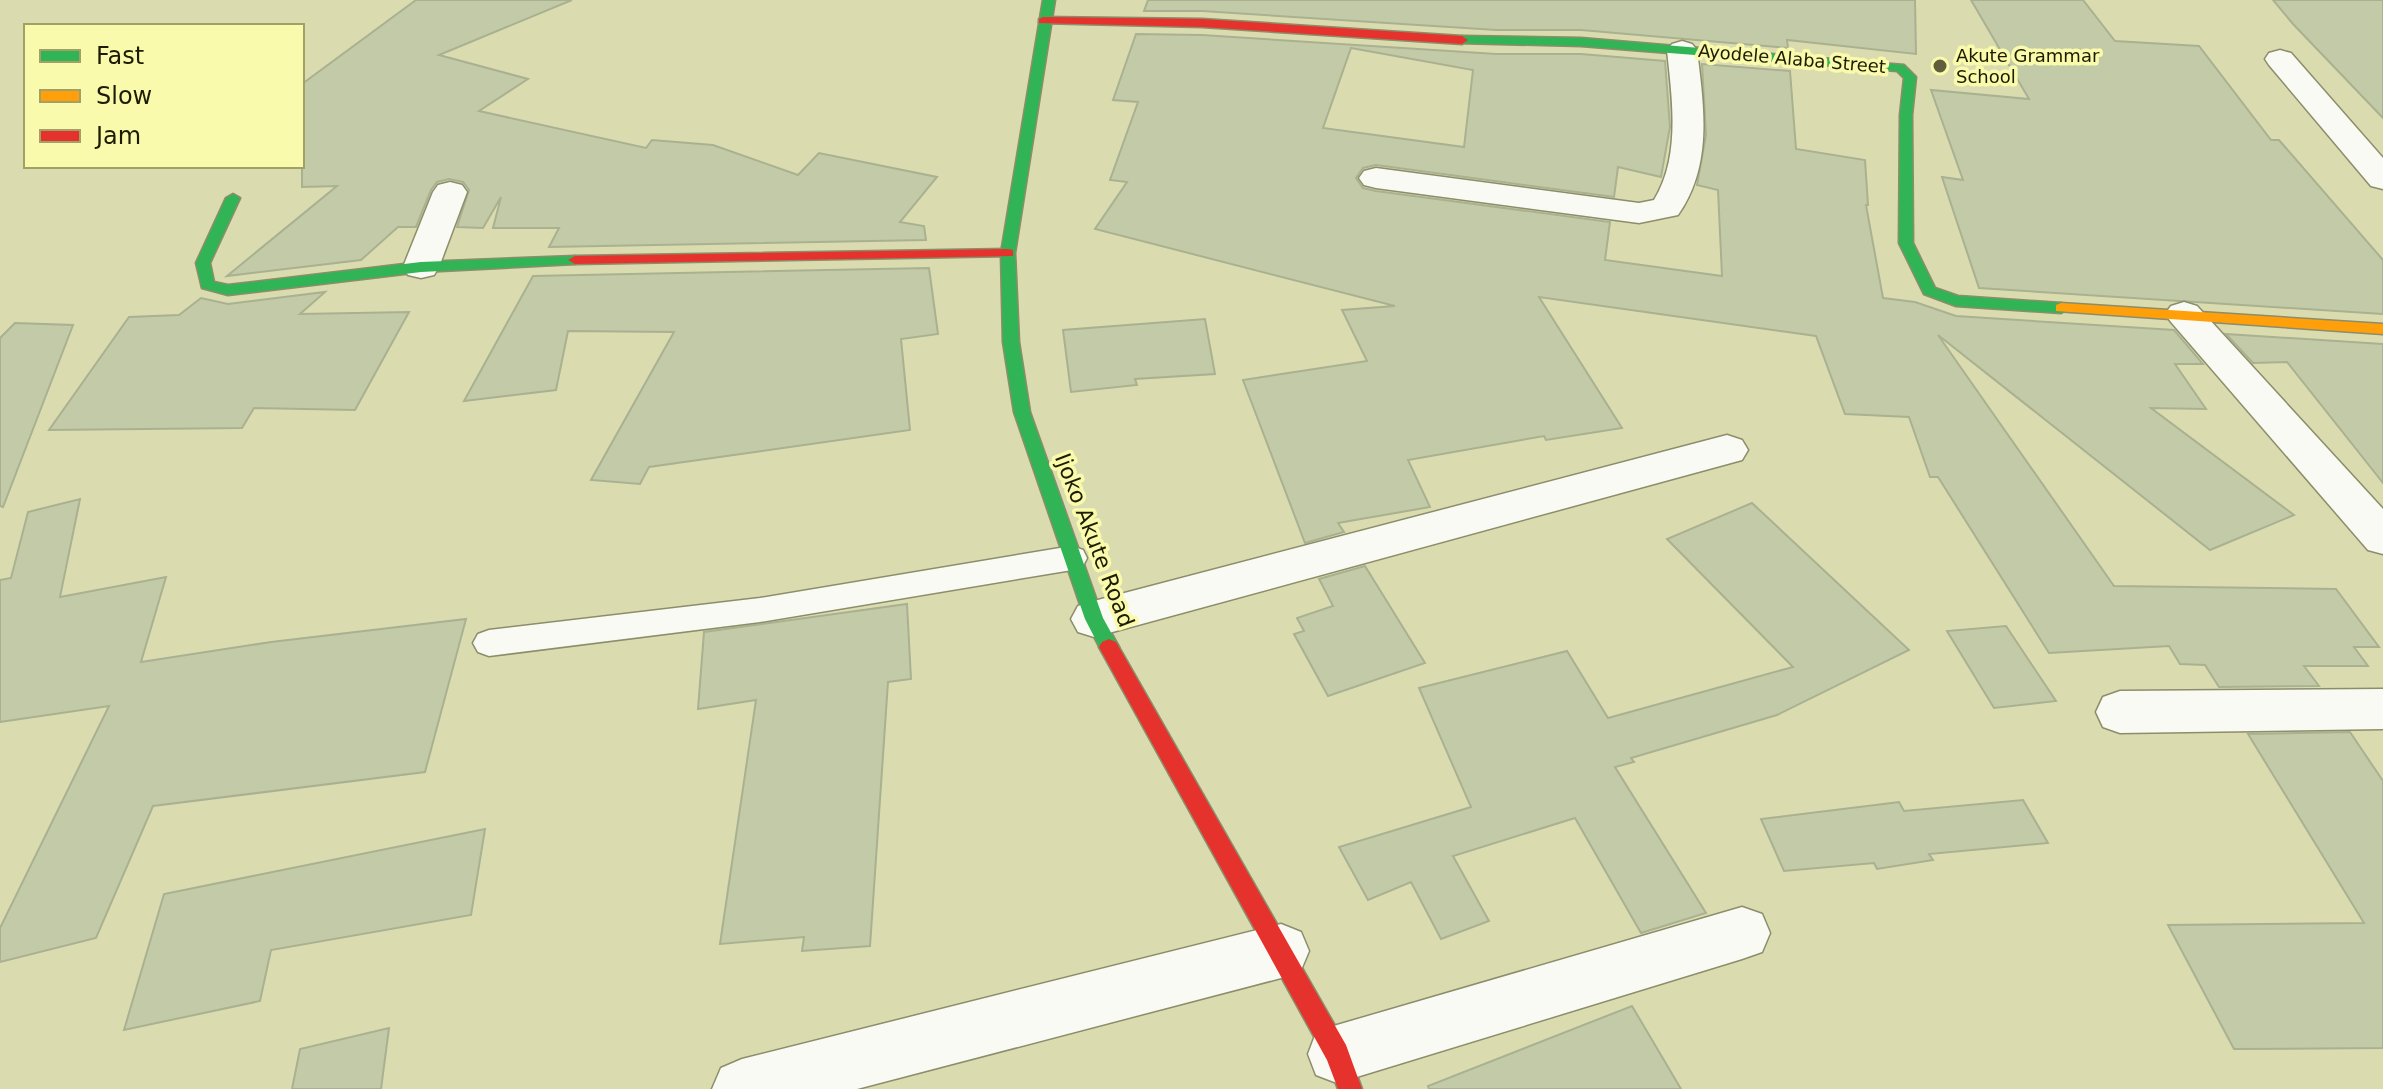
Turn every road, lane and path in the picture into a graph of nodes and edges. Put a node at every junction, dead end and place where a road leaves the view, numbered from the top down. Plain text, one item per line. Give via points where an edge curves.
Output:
1 (1049, 0) edge
2 (1043, 21) junction
3 (1682, 50) junction
4 (2280, 59) dead end
5 (1376, 178) dead end
6 (2383, 179) edge
7 (450, 192) dead end
8 (233, 198) dead end
9 (1008, 253) junction
10 (421, 267) junction
11 (2184, 314) junction
12 (2383, 329) edge
13 (1727, 450) dead end
14 (2383, 538) edge
15 (1072, 558) junction
16 (1094, 619) junction
17 (489, 643) dead end
18 (2383, 709) edge
19 (2120, 712) dead end
20 (1742, 933) dead end
21 (1281, 951) junction
22 (1344, 1071) edge
23 (742, 1089) edge

1 - 2 street, Ijoko Akute Road
2 - 3 street, Ayodele Alaba Street via 1202,23
2 - 9 street, Ijoko Akute Road
3 - 5 street via 1689,121 1678,192 1666,208 1639,213
3 - 11 street, Ayodele Alaba Street via 1900,68 1910,77 1906,243 1929,291 1956,301
4 - 6 street
7 - 10 street
8 - 10 street via 203,263 207,285 228,290
9 - 10 street via 583,259
9 - 15 street, Ijoko Akute Road via 1011,342 1022,412
11 - 12 street, Ayodele Alaba Street
11 - 14 street
13 - 16 street
15 - 16 street, Ijoko Akute Road
15 - 17 lane via 760,610
16 - 21 street, Ijoko Akute Road
18 - 19 street
20 - 22 street
21 - 22 street, Ijoko Akute Road
21 - 23 street

